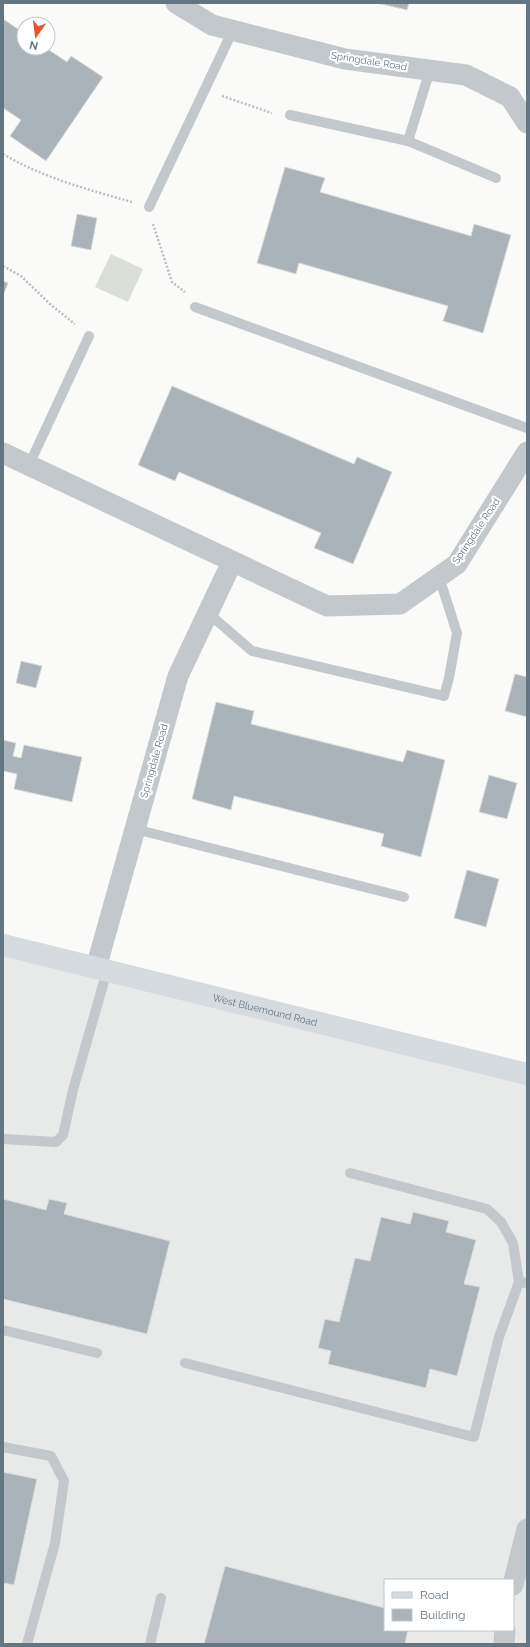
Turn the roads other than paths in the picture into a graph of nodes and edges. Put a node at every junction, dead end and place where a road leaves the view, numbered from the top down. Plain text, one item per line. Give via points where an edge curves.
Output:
1 (176, 3) edge
2 (232, 30) junction
3 (430, 70) junction
4 (290, 115) road end
5 (527, 123) edge
6 (408, 141) junction
7 (496, 178) dead end
8 (149, 207) road end
9 (195, 307) road end
10 (89, 336) road end
11 (527, 428) edge
12 (527, 452) edge
13 (3, 453) edge
14 (29, 465) junction
15 (232, 562) junction
16 (439, 577) junction
17 (208, 613) junction
18 (135, 829) junction
19 (404, 897) dead end
20 (3, 945) edge
21 (102, 970) junction
22 (527, 1074) edge
23 (3, 1139) edge
24 (350, 1173) dead end
25 (523, 1283) edge
26 (3, 1330) edge
27 (98, 1352) dead end
28 (185, 1363) dead end
29 (3, 1447) edge
30 (527, 1529) edge
31 (524, 1551) edge
32 (514, 1582) edge
33 (162, 1598) dead end
34 (505, 1631) edge
35 (26, 1644) edge
36 (150, 1644) edge
37 (504, 1644) edge

1 - 2 street, Springdale Road via 212,25
2 - 3 street, Springdale Road via 345,59
2 - 8 lane
3 - 5 street, Springdale Road via 466,75 510,97
3 - 6 lane
4 - 6 lane
6 - 7 lane
9 - 11 lane
10 - 14 lane
12 - 16 street, Springdale Road via 457,564
13 - 14 street, Springdale Road
14 - 15 street, Springdale Road
15 - 16 street, Springdale Road via 327,606 400,604
15 - 17 street, Springdale Road
16 - 17 lane via 457,633 444,696 252,651
17 - 18 street, Springdale Road via 178,676
18 - 19 lane
18 - 21 street, Springdale Road
20 - 21 main road, West Bluemound Road
21 - 22 main road, West Bluemound Road
21 - 23 lane via 63,1135 56,1142
24 - 25 lane via 487,1209 501,1222 513,1243
25 - 28 lane via 499,1337 474,1437
26 - 27 lane
29 - 35 lane via 51,1456 64,1481 55,1543
30 - 31 street
31 - 32 street
33 - 36 lane
34 - 37 street

